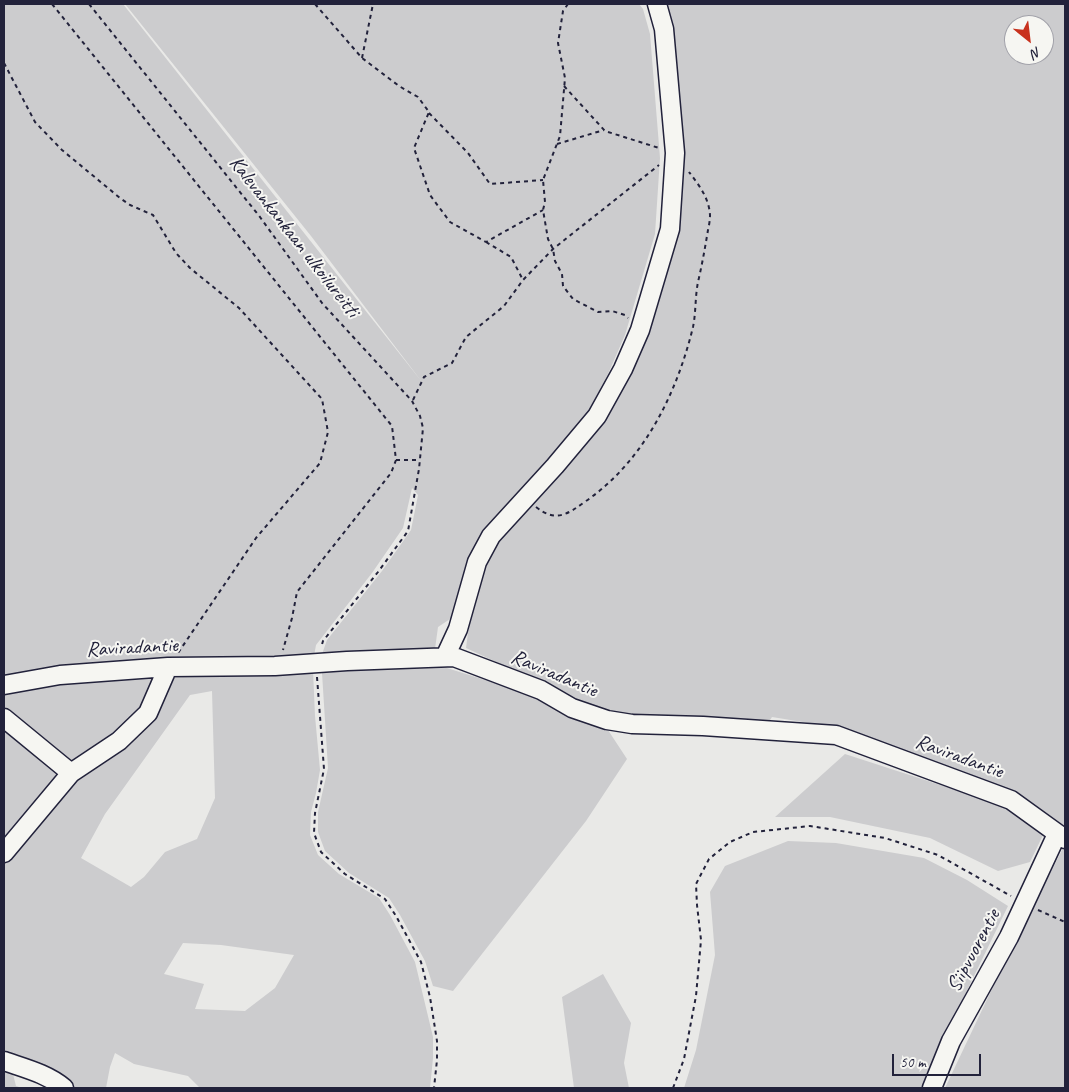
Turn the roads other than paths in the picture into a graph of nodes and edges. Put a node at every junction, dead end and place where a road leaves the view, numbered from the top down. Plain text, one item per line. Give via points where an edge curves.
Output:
1 (657, 4) edge
2 (445, 657) junction
3 (168, 667) junction
4 (4, 685) edge
5 (4, 718) edge
6 (71, 773) junction
7 (1061, 837) edge
8 (4, 853) edge
9 (4, 1061) edge
10 (64, 1088) edge
11 (932, 1088) edge

1 - 2 street via 664,29 674,153 670,229 640,330 597,416 491,536 477,562 458,629
2 - 3 street, Raviradantie via 275,666
2 - 7 street, Raviradantie via 454,657 541,690 572,708 607,720 836,735 1011,800
3 - 4 street, Raviradantie via 60,675
3 - 6 street via 148,713 119,741
5 - 6 street
6 - 8 street
7 - 11 street, Siipvuorentie via 951,1041
9 - 10 street via 34,1071

